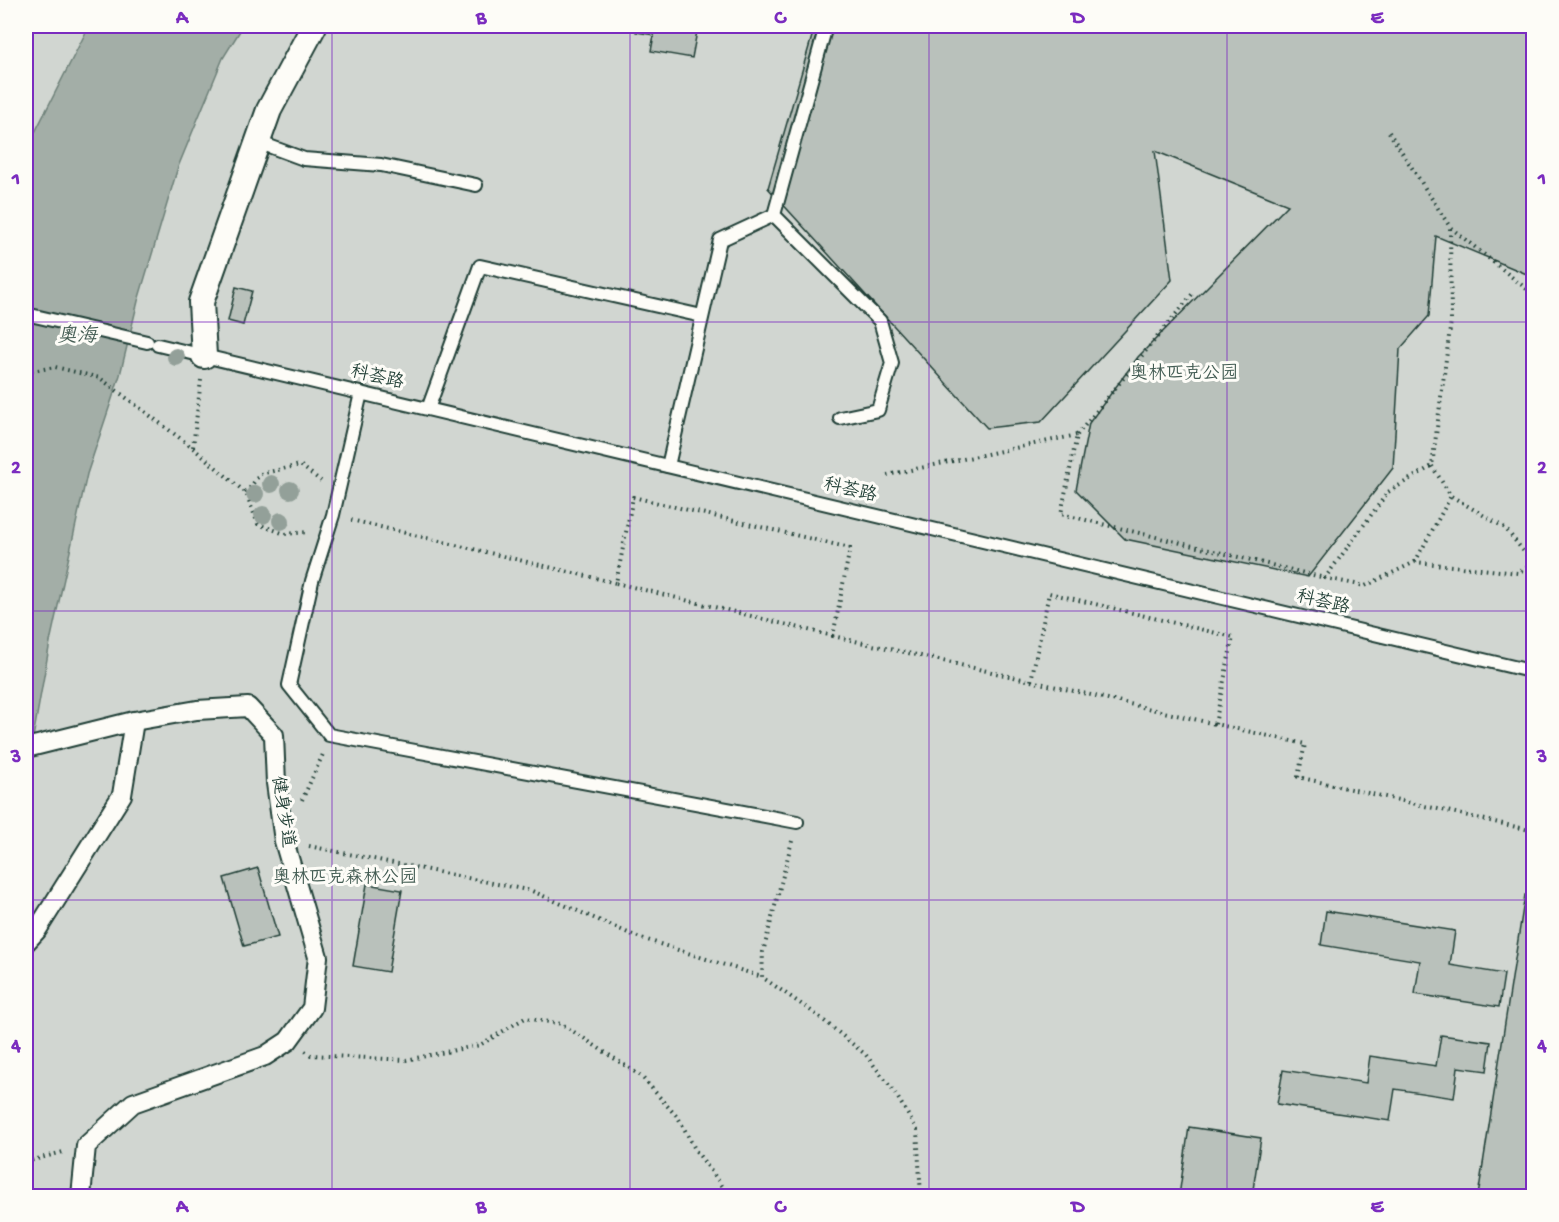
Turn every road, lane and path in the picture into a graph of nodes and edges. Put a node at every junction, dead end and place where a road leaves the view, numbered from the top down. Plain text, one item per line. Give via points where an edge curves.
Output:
1 (315, 26) edge
2 (826, 26) edge
3 (1389, 132) dead end
4 (258, 142) junction
5 (476, 185) dead end
6 (774, 215) junction
7 (1450, 227) junction
8 (1194, 292) dead end
9 (1533, 295) edge
10 (26, 314) edge
11 (702, 316) junction
12 (204, 356) junction
13 (26, 372) edge
14 (361, 393) junction
15 (428, 409) junction
16 (840, 418) dead end
17 (1077, 435) junction
18 (193, 448) junction
19 (668, 466) junction
20 (1432, 466) junction
21 (887, 475) dead end
22 (246, 493) junction
23 (1451, 496) junction
24 (333, 516) junction
25 (1416, 562) junction
26 (1325, 578) junction
27 (616, 583) junction
28 (833, 636) junction
29 (1533, 672) edge
30 (1031, 681) junction
31 (134, 721) junction
32 (1215, 724) junction
33 (331, 735) junction
34 (26, 748) edge
35 (797, 822) joint
36 (1533, 831) edge
37 (284, 841) junction
38 (26, 942) edge
39 (762, 977) junction
40 (288, 1041) junction
41 (87, 1146) junction
42 (26, 1162) edge
43 (81, 1197) edge
44 (730, 1197) edge
45 (921, 1197) edge

1 - 4 street via 269,110
2 - 6 lane
3 - 7 path
4 - 5 lane via 304,159 381,165
4 - 12 street via 201,302
6 - 11 lane via 720,240
6 - 16 lane via 880,321 892,363 878,410
7 - 9 path
7 - 20 path via 1451,321
8 - 17 path
10 - 12 lane, 科荟路
11 - 15 lane via 480,266
11 - 19 lane
12 - 14 lane, 科荟路
12 - 18 path
13 - 18 path via 55,367 100,378
14 - 15 lane, 科荟路
14 - 24 lane
15 - 19 lane, 科荟路
17 - 21 path
17 - 26 path via 1061,514
18 - 22 path
19 - 29 lane, 科荟路
20 - 23 path
20 - 26 path via 1388,492
22 - 24 path via 258,524 285,534 310,532
22 - 24 path via 260,474 300,465 324,484
23 - 25 path
23 - 25 path via 1505,528 1533,563 1518,573
24 - 27 path
24 - 33 lane via 312,581 289,685
25 - 26 path via 1365,586
27 - 28 path
27 - 28 path via 633,497 850,548
28 - 30 path
30 - 32 path
30 - 32 path via 1049,593 1233,637
31 - 34 street, 健身步道
31 - 37 street, 健身步道 via 197,710 248,707 274,735
31 - 38 street via 122,795
32 - 36 path via 1305,744 1298,777
33 - 35 lane
33 - 37 path
35 - 39 path via 764,952
37 - 39 path via 532,891 635,936
37 - 40 street, 健身步道 via 318,957 312,1008
39 - 45 path via 866,1055 895,1093 917,1130
40 - 41 street, 健身步道 via 265,1056 133,1103
40 - 44 path via 311,1055 406,1060 480,1045 525,1018 562,1024 641,1076 679,1119 696,1151
41 - 42 path
41 - 43 street

